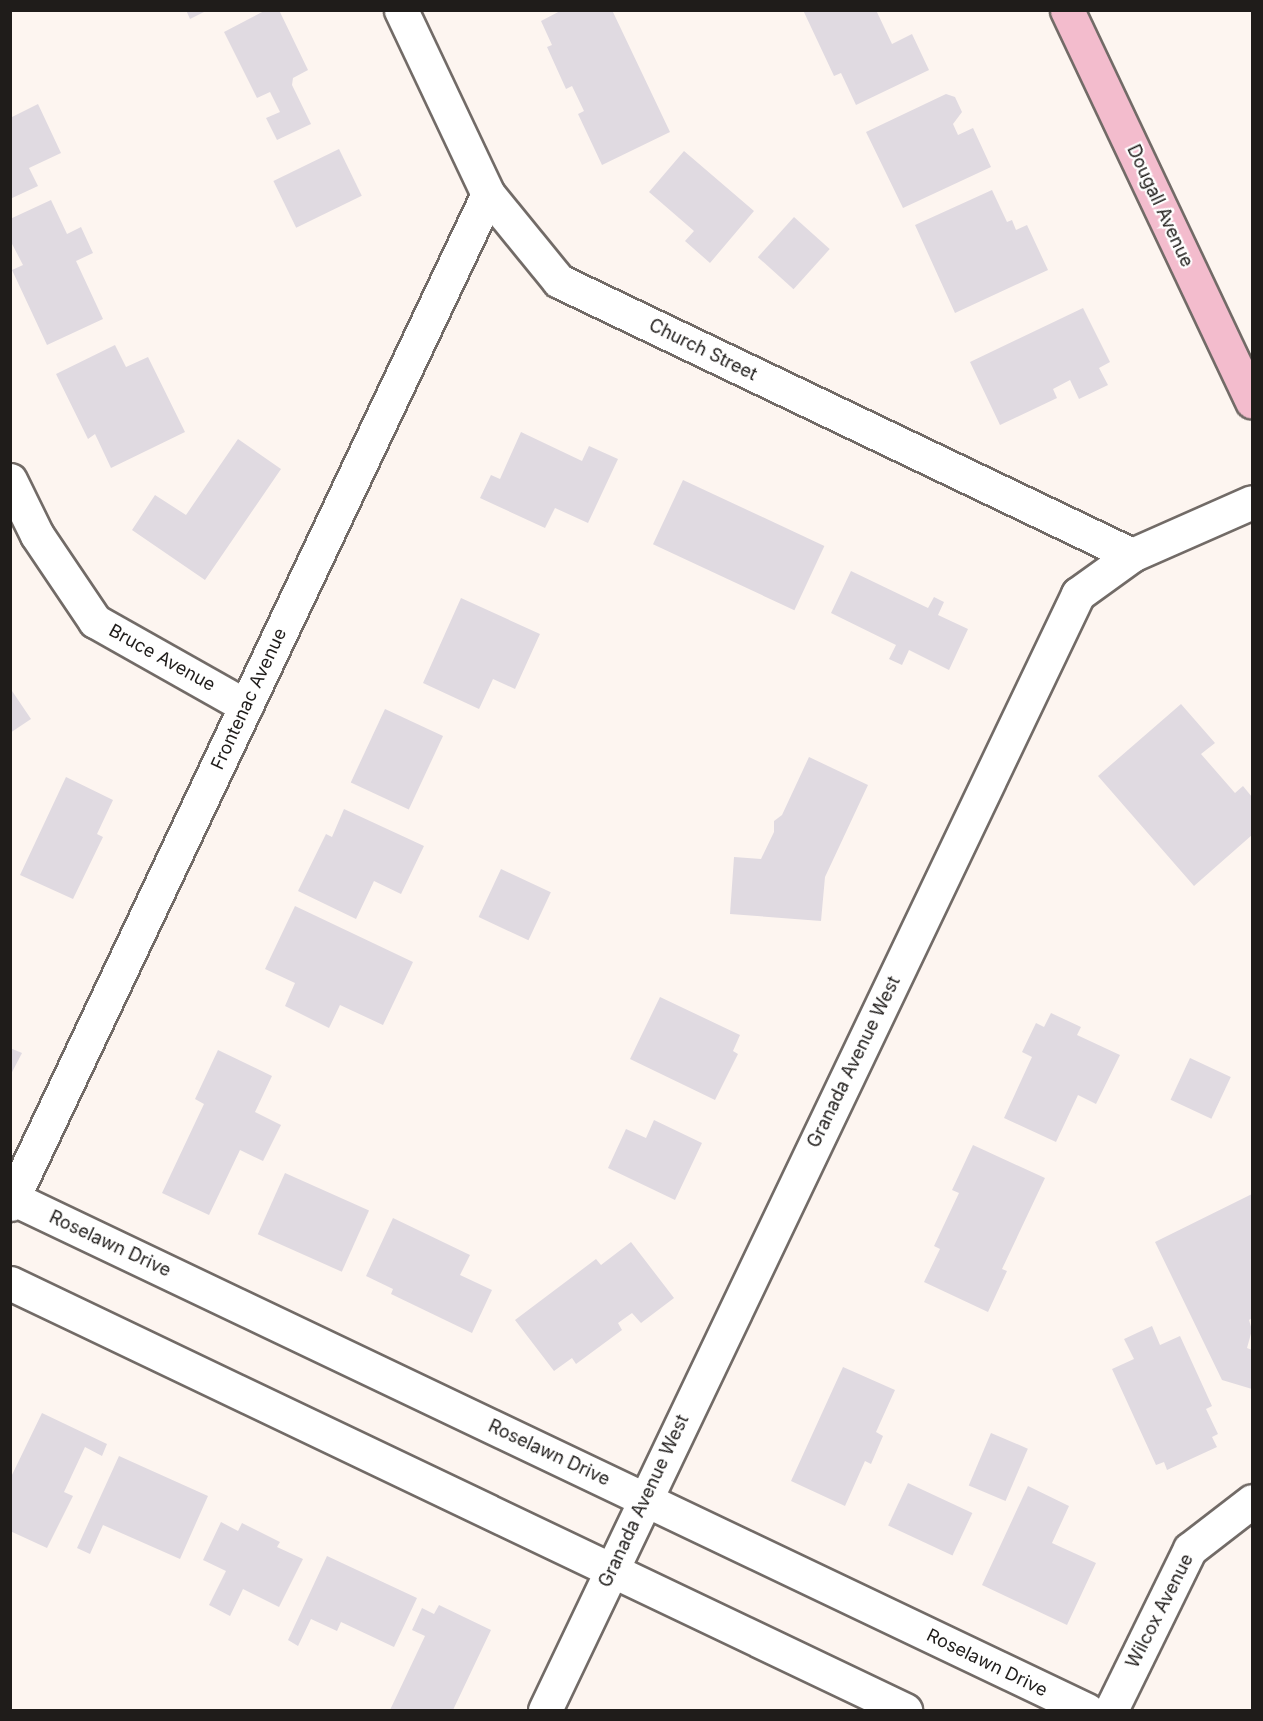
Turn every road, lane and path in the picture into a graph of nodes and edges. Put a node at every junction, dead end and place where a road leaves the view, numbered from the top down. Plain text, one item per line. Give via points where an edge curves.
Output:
1 (401, 10) edge
2 (1066, 10) edge
3 (488, 194) junction
4 (1252, 402) edge
5 (10, 480) edge
6 (1252, 502) edge
7 (1132, 555) junction
8 (246, 706) junction
9 (11, 1200) edge
10 (10, 1283) edge
11 (645, 1499) junction
12 (1252, 1501) edge
13 (611, 1570) junction
14 (545, 1710) edge
15 (905, 1710) edge
16 (1087, 1710) edge
17 (1111, 1710) edge

1 - 3 street, Church Street
2 - 4 main road, Dougall Avenue
3 - 7 street, Church Street via 559,281
3 - 8 street, Frontenac Avenue
5 - 8 street, Bruce Avenue via 36,535 95,621
6 - 7 street, Granada Avenue West
7 - 11 street, Granada Avenue West via 1078,594
8 - 9 street, Frontenac Avenue
9 - 11 street, Roselawn Drive
10 - 13 street
11 - 13 street, Granada Avenue West
11 - 16 street, Roselawn Drive
12 - 17 street, Wilcox Avenue via 1190,1549
13 - 14 street, Granada Avenue West
13 - 15 street

